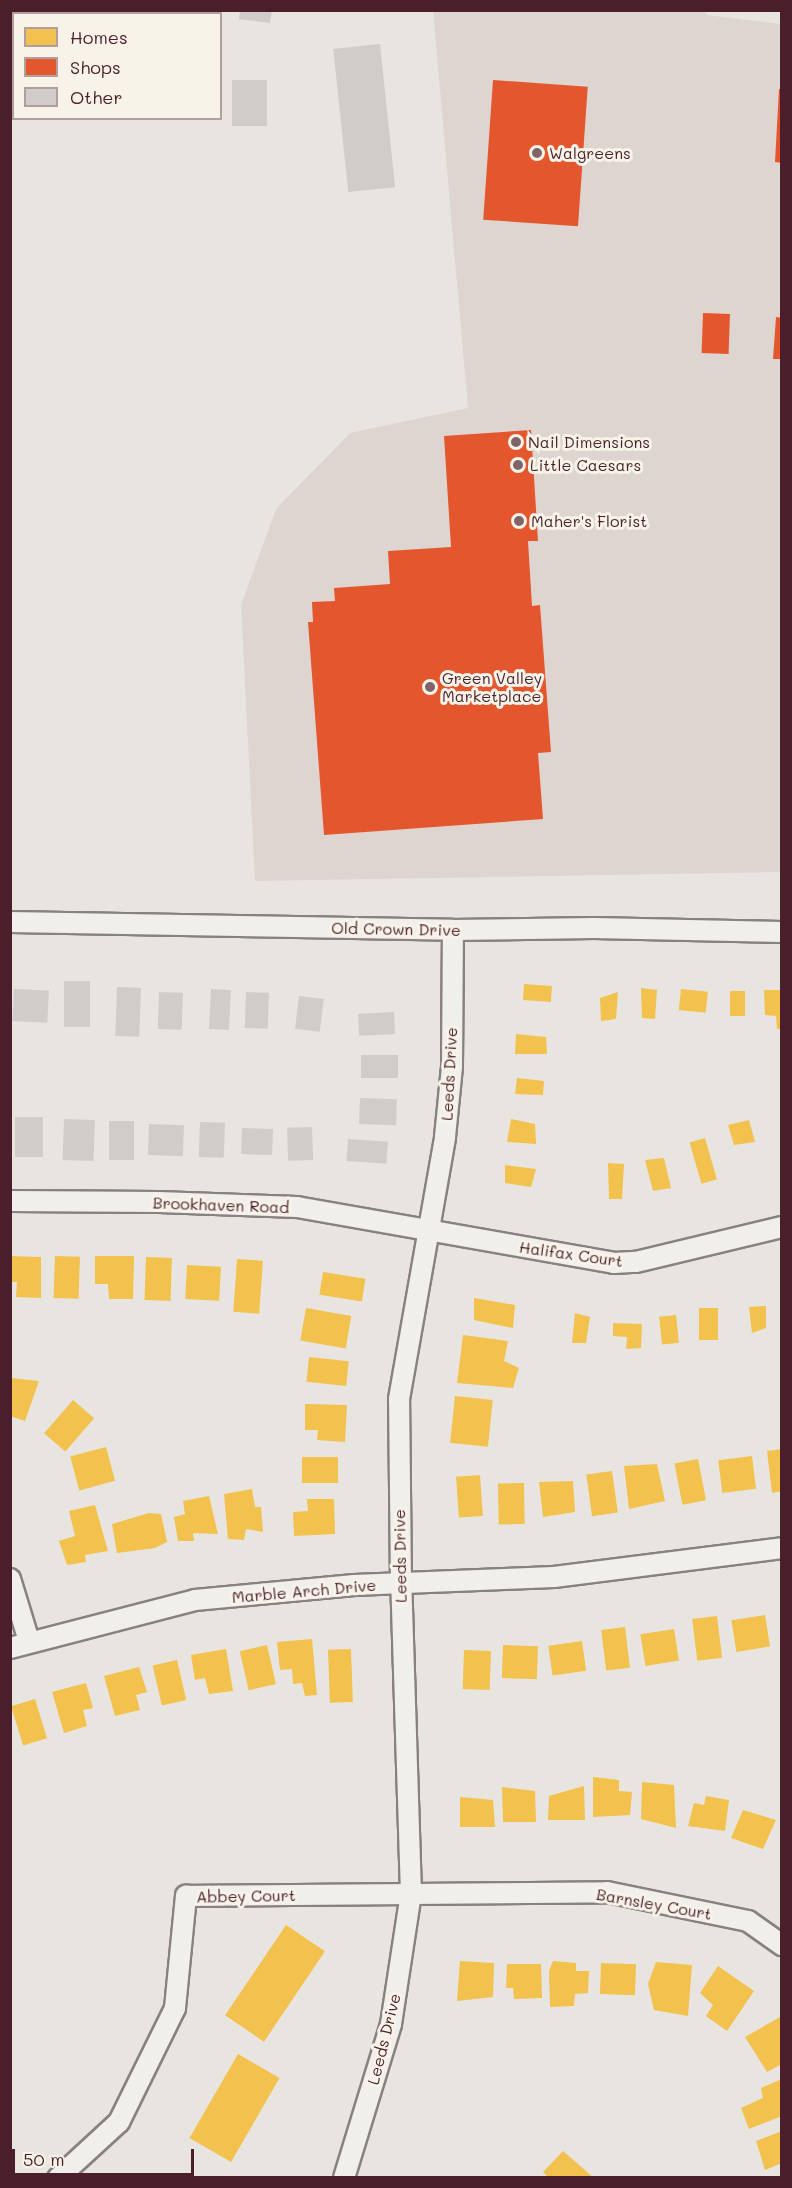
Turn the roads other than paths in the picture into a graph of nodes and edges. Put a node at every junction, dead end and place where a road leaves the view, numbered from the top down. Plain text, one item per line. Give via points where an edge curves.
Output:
1 (10, 922) edge
2 (453, 930) junction
3 (782, 932) edge
4 (10, 1201) edge
5 (782, 1227) edge
6 (429, 1231) junction
7 (782, 1548) edge
8 (10, 1579) edge
9 (401, 1584) junction
10 (20, 1645) edge
11 (411, 1894) junction
12 (782, 1945) edge
13 (351, 2175) edge
14 (58, 2178) edge

1 - 2 street, Old Crown Drive
2 - 3 street, Old Crown Drive
2 - 6 street, Leeds Drive via 452,1067
4 - 6 street, Brookhaven Road via 297,1208
5 - 6 street, Halifax Court via 636,1262 614,1263
6 - 9 street, Leeds Drive via 399,1399
7 - 9 street, Marble Arch Drive via 554,1577
8 - 10 street
9 - 10 street, Marble Arch Drive via 195,1600
9 - 11 street, Leeds Drive
11 - 12 street, Barnsley Court via 606,1892 748,1921
11 - 13 street, Leeds Drive via 392,2024
11 - 14 street, Abbey Court via 186,1896 174,2007 119,2122

